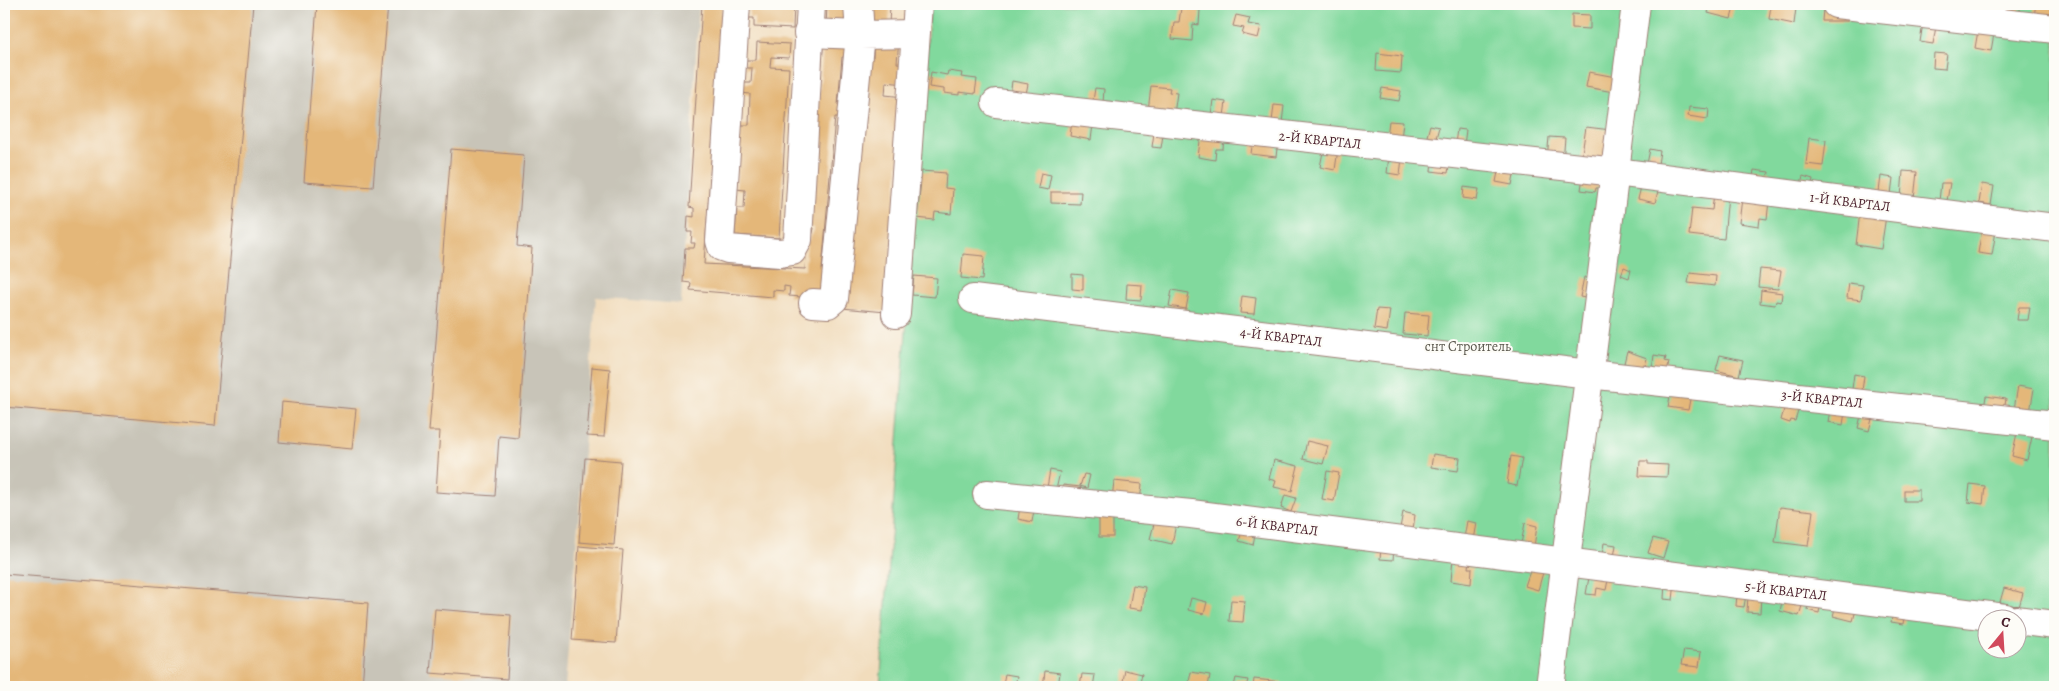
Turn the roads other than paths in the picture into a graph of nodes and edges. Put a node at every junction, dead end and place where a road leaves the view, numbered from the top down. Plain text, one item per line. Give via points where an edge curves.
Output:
1 (736, 4) edge
2 (810, 4) edge
3 (858, 4) edge
4 (918, 4) edge
5 (1636, 4) edge
6 (1836, 4) edge
7 (2055, 29) edge
8 (808, 33) junction
9 (915, 34) junction
10 (860, 35) junction
11 (996, 103) dead end
12 (1616, 172) junction
13 (1644, 176) joint
14 (2055, 228) edge
15 (973, 299) dead end
16 (813, 303) dead end
17 (896, 314) dead end
18 (1589, 374) junction
19 (2055, 425) edge
20 (987, 494) dead end
21 (1567, 563) junction
22 (1976, 614) edge
23 (2026, 621) edge
24 (2055, 625) edge
25 (1550, 687) edge

1 - 8 street via 719,234 722,247 780,253 792,251 797,244
2 - 8 street
3 - 10 street
4 - 9 street
5 - 12 street
6 - 7 street
8 - 10 street
9 - 10 street
9 - 17 street
10 - 16 street via 834,298 828,304
11 - 12 street, 2-Й КВАРТАЛ
12 - 13 street, 2-Й КВАРТАЛ
12 - 18 street
13 - 14 street, 1-Й КВАРТАЛ
15 - 18 street, 4-Й КВАРТАЛ
18 - 19 street, 3-Й КВАРТАЛ
18 - 21 street
20 - 21 street, 6-Й КВАРТАЛ via 1191,514
21 - 22 street, 5-Й КВАРТАЛ
21 - 25 street
23 - 24 street

